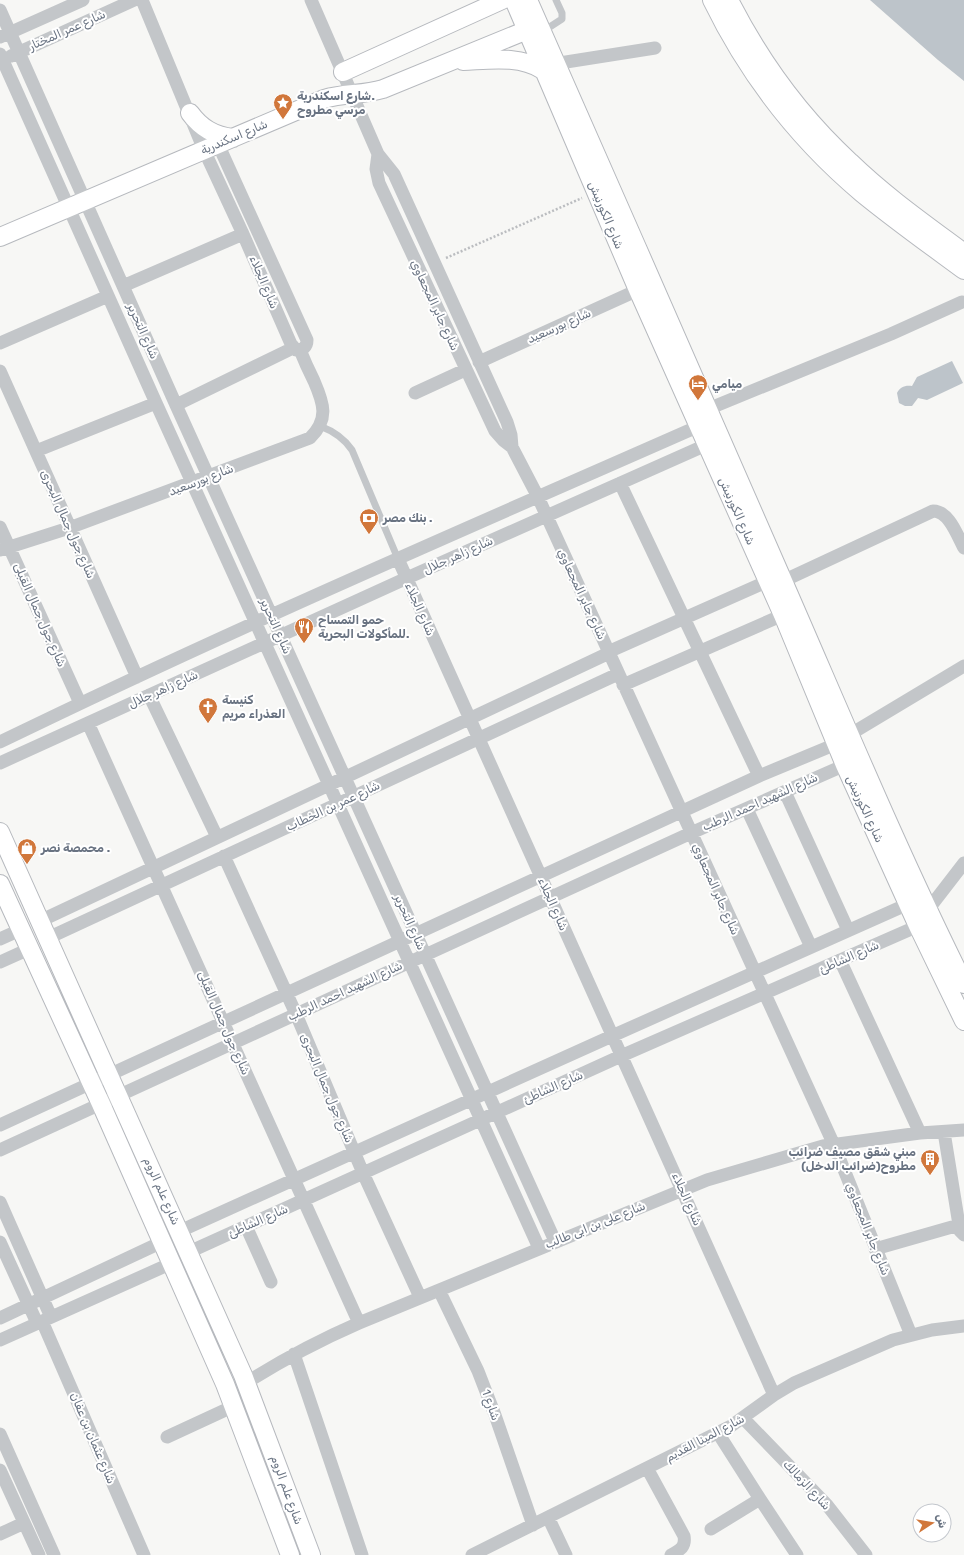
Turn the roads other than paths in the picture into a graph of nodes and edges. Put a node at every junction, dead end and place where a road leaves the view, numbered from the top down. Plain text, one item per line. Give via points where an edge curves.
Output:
1 (83, 0) edge
2 (134, 0) edge
3 (142, 0) edge
4 (311, 0) edge
5 (502, 0) edge
6 (514, 0) edge
7 (528, 0) edge
8 (556, 0) edge
9 (712, 0) edge
10 (729, 0) edge
11 (0, 10) edge
12 (536, 29) junction
13 (5, 35) edge
14 (655, 48) dead end
15 (19, 52) junction
16 (1, 58) edge
17 (452, 61) junction
18 (547, 67) junction
19 (342, 72) junction
20 (352, 94) junction
21 (190, 113) junction
22 (218, 144) junction
23 (378, 154) junction
24 (76, 204) junction
25 (243, 234) junction
26 (0, 237) edge
27 (964, 253) edge
28 (964, 270) edge
29 (277, 274) junction
30 (263, 281) junction
31 (123, 286) junction
32 (638, 290) junction
33 (108, 296) junction
34 (962, 302) dead end
35 (0, 343) edge
36 (296, 349) junction
37 (479, 362) junction
38 (465, 370) junction
39 (0, 371) edge
40 (414, 393) dead end
41 (156, 403) junction
42 (176, 405) junction
43 (707, 418) junction
44 (320, 426) junction
45 (714, 441) junction
46 (512, 447) junction
47 (36, 451) junction
48 (209, 477) junction
49 (192, 483) junction
50 (620, 483) junction
51 (538, 497) junction
52 (546, 516) junction
53 (0, 527) edge
54 (69, 528) junction
55 (964, 548) edge
56 (5, 549) edge
57 (398, 559) junction
58 (407, 578) junction
59 (776, 581) junction
60 (783, 615) junction
61 (272, 616) junction
62 (684, 618) junction
63 (256, 623) junction
64 (280, 635) junction
65 (264, 643) junction
66 (700, 651) junction
67 (608, 653) junction
68 (964, 666) edge
69 (137, 677) junction
70 (621, 680) junction
71 (149, 696) junction
72 (80, 704) junction
73 (470, 719) junction
74 (88, 723) junction
75 (478, 739) junction
76 (843, 740) junction
77 (0, 742) edge
78 (0, 763) edge
79 (844, 765) junction
80 (759, 776) junction
81 (345, 777) junction
82 (329, 785) junction
83 (784, 792) junction
84 (354, 797) junction
85 (338, 804) junction
86 (747, 809) junction
87 (681, 812) junction
88 (0, 832) edge
89 (691, 833) junction
90 (217, 837) junction
91 (224, 856) junction
92 (964, 863) edge
93 (154, 867) junction
94 (540, 877) junction
95 (0, 884) edge
96 (162, 886) junction
97 (550, 898) junction
98 (908, 904) junction
99 (927, 911) junction
100 (40, 920) junction
101 (918, 926) junction
102 (20, 930) junction
103 (848, 930) junction
104 (416, 934) junction
105 (48, 938) junction
106 (0, 939) edge
107 (400, 941) junction
108 (811, 947) junction
109 (29, 949) junction
110 (425, 955) junction
111 (840, 960) junction
112 (0, 962) edge
113 (409, 962) junction
114 (754, 972) junction
115 (964, 984) edge
116 (286, 993) junction
117 (764, 994) junction
118 (296, 1014) junction
119 (964, 1021) edge
120 (224, 1022) junction
121 (612, 1036) junction
122 (233, 1043) junction
123 (621, 1056) junction
124 (109, 1075) junction
125 (91, 1083) junction
126 (488, 1092) junction
127 (119, 1095) junction
128 (471, 1100) junction
129 (100, 1104) junction
130 (497, 1112) junction
131 (480, 1120) junction
132 (0, 1125) edge
133 (964, 1130) edge
134 (944, 1132) junction
135 (920, 1133) junction
136 (834, 1145) junction
137 (0, 1150) edge
138 (354, 1152) junction
139 (363, 1173) junction
140 (294, 1179) junction
141 (682, 1189) junction
142 (304, 1200) junction
143 (0, 1202) edge
144 (246, 1226) junction
145 (962, 1230) edge
146 (180, 1231) junction
147 (0, 1242) edge
148 (162, 1242) junction
149 (555, 1242) junction
150 (539, 1248) junction
151 (876, 1249) junction
152 (189, 1252) junction
153 (172, 1263) junction
154 (271, 1282) dead end
155 (439, 1290) junction
156 (420, 1297) junction
157 (43, 1298) junction
158 (28, 1304) junction
159 (0, 1318) edge
160 (43, 1320) junction
161 (358, 1323) junction
162 (964, 1326) edge
163 (911, 1335) junction
164 (0, 1340) edge
165 (231, 1348) junction
166 (294, 1354) junction
167 (213, 1356) junction
168 (245, 1379) junction
169 (225, 1384) junction
170 (774, 1395) junction
171 (234, 1406) junction
172 (743, 1418) junction
173 (718, 1433) junction
174 (0, 1434) edge
175 (167, 1437) dead end
176 (648, 1468) junction
177 (0, 1470) edge
178 (760, 1499) junction
179 (548, 1517) junction
180 (24, 1523) junction
181 (533, 1525) junction
182 (711, 1529) dead end
183 (0, 1534) edge
184 (493, 1550) edge
185 (39, 1555) edge
186 (54, 1555) edge
187 (144, 1555) edge
188 (290, 1555) edge
189 (311, 1555) edge
190 (362, 1555) edge
191 (472, 1555) edge
192 (566, 1555) edge
193 (671, 1555) edge
194 (797, 1555) edge
195 (866, 1555) edge

1 - 13 street, شارع عمر المختار
2 - 15 street, شارع عمر المختار
3 - 21 street, شارع الجلاء
4 - 19 street, شارع جابر المجعاوي
5 - 19 street
6 - 12 street, شارع الكورنيش
7 - 12 street, شارع الكورنيش
8 - 12 lane via 562,19
9 - 28 street via 729,34 754,73 781,111 812,146 863,194
10 - 27 street via 776,78 825,138 871,182
11 - 13 street, شارع التحرير
12 - 17 street, شارع اسكندرية
12 - 18 street, شارع الكورنيش
13 - 15 street, شارع التحرير
14 - 18 street
15 - 16 street, شارع عمر المختار
15 - 24 street, شارع التحرير
16 - 24 street, شارع التحرير
17 - 18 street via 508,60
17 - 20 street, شارع اسكندرية via 382,89
18 - 32 street, شارع الكورنيش
18 - 43 street, شارع الكورنيش
19 - 20 street, شارع جابر المجعاوي
20 - 22 street, شارع اسكندرية via 324,99
20 - 23 street, شارع جابر المجعاوي
21 - 22 street, شارع الجلاء
21 - 22 street via 208,131 224,137
22 - 24 street, شارع اسكندرية
22 - 25 street, شارع الجلاء
22 - 29 street, شارع الجلاء
23 - 37 street, شارع جابر المجعاوي via 394,174
23 - 38 street, شارع جابر المجعاوي via 376,169 379,183
24 - 26 street, شارع اسكندرية
24 - 31 street, شارع التحرير
24 - 33 street, شارع التحرير
25 - 30 street, شارع الجلاء
25 - 31 street
29 - 30 street
29 - 36 street, شارع الجلاء via 307,340 306,347
30 - 36 street, شارع الجلاء
31 - 42 street, شارع التحرير
32 - 37 street, شارع بورسعيد
32 - 43 street, شارع الكورنيش
33 - 35 street
33 - 41 street, شارع التحرير
34 - 43 street, شارع زاهر جلال
36 - 42 street
36 - 44 street via 322,399
37 - 46 street, شارع جابر المجعاوي via 509,428
38 - 40 street
38 - 46 street, شارع جابر المجعاوي via 495,431
39 - 47 street, شارع جول جمال البحرى
41 - 47 street
41 - 49 street, شارع التحرير
42 - 48 street, شارع التحرير
43 - 45 street, شارع الكورنيش
43 - 51 street, شارع زاهر جلال
44 - 48 street, شارع بورسعيد via 310,438
44 - 57 lane, شارع الجلاء via 342,438 352,450
45 - 50 street, شارع زاهر جلال
45 - 59 street, شارع الكورنيش
46 - 51 street, شارع جابر المجعاوي
47 - 54 street, شارع جول جمال البحرى
48 - 49 street, شارع بورسعيد
48 - 61 street, شارع التحرير
49 - 54 street, شارع بورسعيد
49 - 63 street, شارع التحرير
50 - 52 street, شارع زاهر جلال
50 - 62 street
51 - 52 street, شارع جابر المجعاوي
51 - 57 street, شارع زاهر جلال
52 - 58 street, شارع زاهر جلال
52 - 67 street, شارع جابر المجعاوي
53 - 56 street, شارع جول جمال القبلى
54 - 56 street, شارع بورسعيد
54 - 69 street, شارع جول جمال البحرى
55 - 59 street, شارع عمر بن الخطاب via 947,518 942,513 932,511
56 - 72 street, شارع جول جمال القبلى
57 - 58 street, شارع الجلاء
57 - 61 street, شارع زاهر جلال
58 - 64 street, شارع زاهر جلال
58 - 73 street, شارع الجلاء
59 - 60 street, شارع الكورنيش
59 - 62 street, شارع عمر بن الخطاب
59 - 76 street, شارع الكورنيش
60 - 66 street, شارع عمر بن الخطاب
60 - 76 street, شارع الكورنيش
61 - 63 street, شارع زاهر جلال
61 - 64 street, شارع التحرير
62 - 66 street
62 - 67 street, شارع عمر بن الخطاب
63 - 65 street, شارع التحرير
63 - 69 street, شارع زاهر جلال
64 - 65 street, شارع زاهر جلال
64 - 81 street, شارع التحرير
65 - 71 street, شارع زاهر جلال
65 - 82 street, شارع التحرير
66 - 70 street, شارع عمر بن الخطاب
66 - 80 street
67 - 70 street, شارع جابر المجعاوي
67 - 73 street, شارع عمر بن الخطاب
68 - 76 street, شارع الشهيد احمد الرطب
69 - 72 street, شارع زاهر جلال
70 - 75 street, شارع عمر بن الخطاب
70 - 87 street, شارع جابر المجعاوي
71 - 74 street, شارع زاهر جلال
71 - 90 street
72 - 77 street, شارع زاهر جلال
73 - 75 street, شارع الجلاء
73 - 81 street, شارع عمر بن الخطاب
74 - 78 street, شارع زاهر جلال
74 - 93 street, شارع جول جمال القبلى
75 - 84 street, شارع عمر بن الخطاب
75 - 94 street, شارع الجلاء
76 - 79 street, شارع الكورنيش
76 - 80 street, شارع الشهيد احمد الرطب
76 - 99 street, شارع الكورنيش
79 - 83 street, شارع الشهيد احمد الرطب
79 - 98 street, شارع الكورنيش
80 - 87 street, شارع الشهيد احمد الرطب
81 - 82 street, شارع عمر بن الخطاب
81 - 84 street, شارع التحرير
82 - 85 street, شارع التحرير
82 - 90 street, شارع عمر بن الخطاب
83 - 86 street, شارع الشهيد احمد الرطب
83 - 103 street
84 - 85 street, شارع عمر بن الخطاب
84 - 104 street, شارع التحرير
85 - 91 street, شارع عمر بن الخطاب
85 - 107 street, شارع التحرير
86 - 89 street, شارع الشهيد احمد الرطب
86 - 108 street
87 - 89 street, شارع جابر المجعاوي
87 - 94 street, شارع الشهيد احمد الرطب
88 - 100 street, شارع علم الروم
89 - 97 street, شارع الشهيد احمد الرطب
89 - 114 street, شارع جابر المجعاوي
90 - 93 street, شارع عمر بن الخطاب
91 - 96 street, شارع عمر بن الخطاب
91 - 116 street, شارع جول جمال البحرى
92 - 99 street
93 - 96 street, شارع جول جمال القبلى
93 - 100 street, شارع عمر بن الخطاب
94 - 97 street, شارع الجلاء
94 - 104 street, شارع الشهيد احمد الرطب
95 - 102 street, شارع علم الروم
96 - 105 street, شارع عمر بن الخطاب
96 - 120 street, شارع جول جمال القبلى
97 - 110 street, شارع الشهيد احمد الرطب
97 - 121 street, شارع الجلاء
98 - 101 street, شارع الكورنيش
98 - 103 street, شارع الشاطئ
99 - 115 street, شارع الكورنيش
100 - 105 street, شارع علم الروم
101 - 111 street, شارع الشاطئ
101 - 119 street, شارع الكورنيش
102 - 106 street
102 - 109 street, شارع علم الروم
103 - 108 street, شارع الشاطئ
104 - 107 street, شارع الشهيد احمد الرطب
104 - 110 street, شارع التحرير
105 - 124 street, شارع علم الروم
107 - 113 street, شارع التحرير
107 - 116 street, شارع الشهيد احمد الرطب
108 - 114 street, شارع الشاطئ
109 - 112 street
109 - 125 street, شارع علم الروم
110 - 113 street, شارع الشهيد احمد الرطب
110 - 126 street, شارع التحرير
111 - 117 street, شارع الشاطئ
111 - 135 street
113 - 118 street, شارع الشهيد احمد الرطب
113 - 128 street, شارع التحرير
114 - 117 street, شارع جابر المجعاوي
114 - 121 street, شارع الشاطئ
116 - 118 street, شارع جول جمال البحرى
116 - 120 street, شارع الشهيد احمد الرطب
117 - 123 street, شارع الشاطئ
117 - 136 street, شارع جابر المجعاوي
118 - 122 street, شارع الشهيد احمد الرطب
118 - 138 street, شارع جول جمال البحرى
120 - 122 street, شارع جول جمال القبلى
120 - 124 street, شارع الشهيد احمد الرطب
121 - 123 street, شارع الجلاء
121 - 126 street, شارع الشاطئ
122 - 127 street, شارع الشهيد احمد الرطب
122 - 140 street, شارع جول جمال القبلى
123 - 130 street, شارع الشاطئ
123 - 141 street, شارع الجلاء
124 - 125 street, شارع الشهيد احمد الرطب
124 - 127 street, شارع علم الروم
125 - 129 street, شارع علم الروم
125 - 132 street, شارع الشهيد احمد الرطب
126 - 128 street, شارع الشاطئ
126 - 130 street, شارع التحرير
127 - 129 street, شارع الشهيد احمد الرطب
127 - 146 street, شارع علم الروم
128 - 131 street, شارع التحرير
128 - 138 street, شارع الشاطئ
129 - 137 street, شارع الشهيد احمد الرطب
129 - 148 street, شارع علم الروم
130 - 131 street, شارع الشاطئ
130 - 149 street, شارع التحرير
131 - 139 street, شارع الشاطئ
131 - 150 street, شارع التحرير
133 - 134 street, شارع على بن ابى طالب
134 - 135 street, شارع على بن ابى طالب
134 - 145 street
135 - 136 street, شارع على بن ابى طالب
136 - 141 street, شارع على بن ابى طالب via 811,1149
136 - 151 street, شارع جابر المجعاوي
138 - 139 street, شارع جول جمال البحرى
138 - 140 street, شارع الشاطئ
139 - 142 street, شارع الشاطئ
139 - 156 street, شارع جول جمال البحرى
140 - 142 street, شارع جول جمال القبلى
140 - 146 street, شارع الشاطئ
141 - 149 street, شارع على بن ابى طالب
141 - 170 street, شارع الجلاء
142 - 144 street, شارع الشاطئ
142 - 161 street, شارع جول جمال القبلى
143 - 157 street, شارع عثمان بن عفان
144 - 152 street, شارع الشاطئ
144 - 154 street
145 - 151 street
146 - 152 street, شارع علم الروم
147 - 158 street, شارع عثمان بن عفان
148 - 153 street, شارع علم الروم
148 - 157 street
149 - 150 street, شارع على بن ابى طالب
150 - 155 street, شارع على بن ابى طالب
151 - 163 street, شارع جابر المجعاوي
152 - 165 street, شارع علم الروم
153 - 160 street
153 - 167 street, شارع علم الروم
155 - 156 street, شارع على بن ابى طالب
155 - 181 street, شارع 1 via 478,1371
156 - 161 street, شارع على بن ابى طالب
157 - 158 street
157 - 160 street, شارع عثمان بن عفان
158 - 159 street
158 - 160 street, شارع عثمان بن عفان
160 - 164 street
160 - 187 street, شارع عثمان بن عفان
161 - 166 street, شارع على بن ابى طالب
162 - 163 street, شارع المينا القديم
163 - 170 street, شارع المينا القديم via 893,1340 801,1380
165 - 167 street via 222,1355
165 - 168 street, شارع علم الروم
166 - 168 street, شارع على بن ابى طالب
166 - 190 street
167 - 169 street, شارع علم الروم
168 - 169 street via 231,1378
168 - 189 street, شارع علم الروم
169 - 171 street, شارع علم الروم
170 - 172 street, شارع المينا القديم
171 - 175 street
171 - 188 street, شارع علم الروم
172 - 173 street, شارع المينا القديم
172 - 195 street, شارع الزمالك via 827,1506
173 - 176 street, شارع المينا القديم
173 - 178 street
174 - 186 street
176 - 179 street, شارع المينا القديم
176 - 193 street via 684,1536 683,1548
177 - 180 street
178 - 182 street
178 - 194 street
179 - 181 street, شارع المينا القديم
179 - 192 street
180 - 183 street
180 - 185 street
181 - 184 street, شارع المينا القديم
184 - 191 street, شارع المينا القديم

